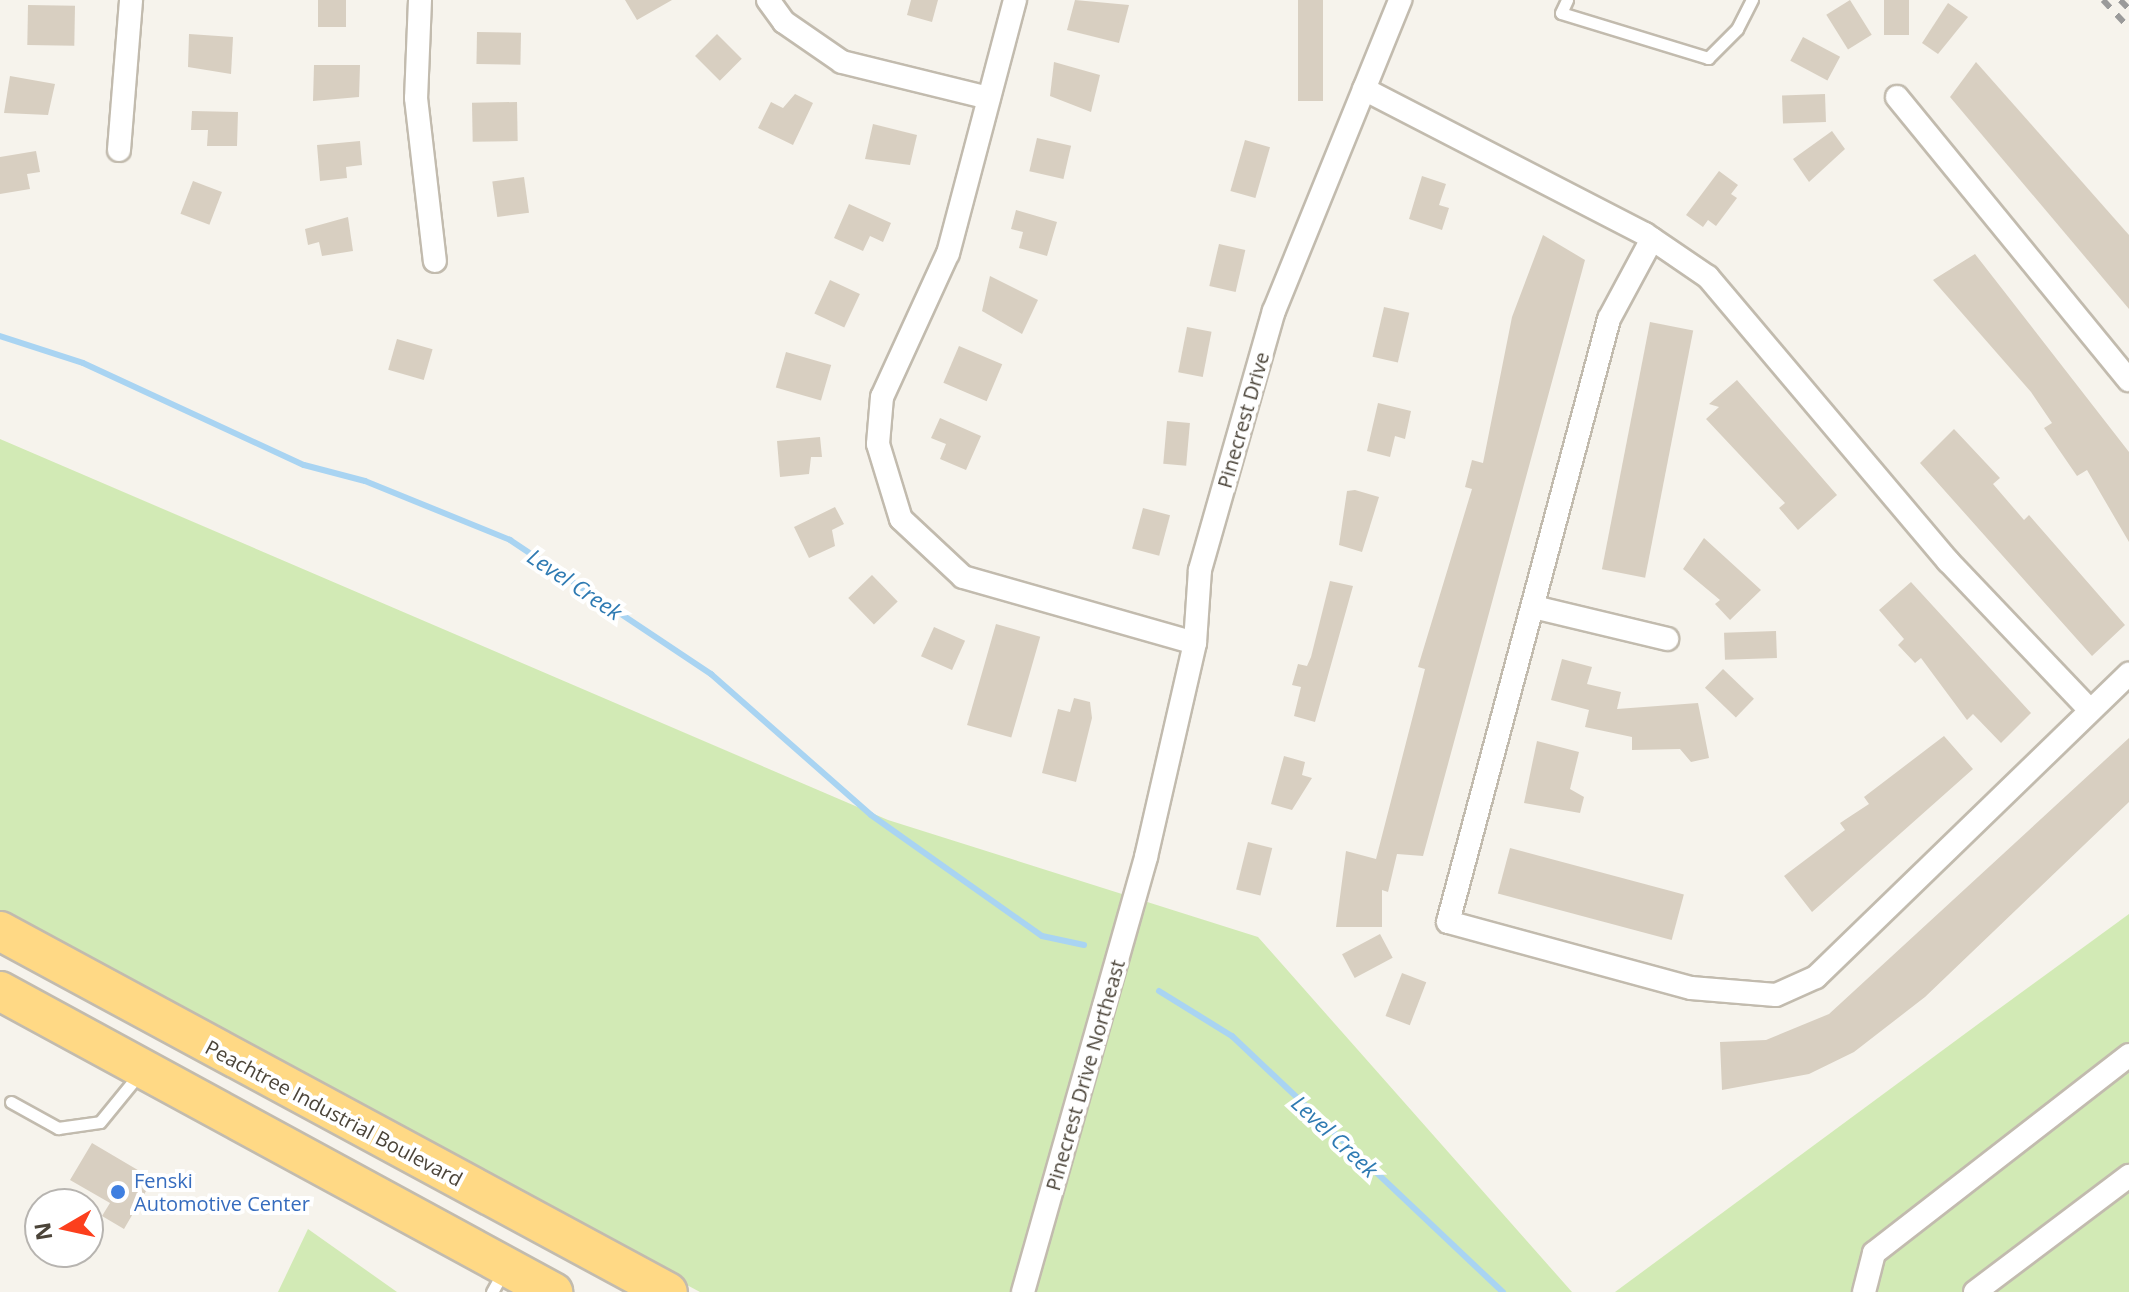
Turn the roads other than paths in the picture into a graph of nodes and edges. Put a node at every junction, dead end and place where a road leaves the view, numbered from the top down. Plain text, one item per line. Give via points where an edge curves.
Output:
1 (131, 0) edge
2 (420, 0) edge
3 (768, 0) edge
4 (1015, 0) edge
5 (1400, 0) edge
6 (1567, 0) edge
7 (1752, 0) edge
8 (1364, 89) junction
9 (1897, 97) dead end
10 (989, 98) junction
11 (119, 150) dead end
12 (1652, 239) junction
13 (435, 261) dead end
14 (2129, 380) edge
15 (1534, 607) junction
16 (1667, 639) dead end
17 (1195, 643) junction
18 (2129, 674) edge
19 (2087, 707) junction
20 (1146, 857) joint
21 (0, 931) edge
22 (0, 991) edge
23 (2129, 1055) edge
24 (143, 1070) junction
25 (11, 1102) dead end
26 (2129, 1176) edge
27 (499, 1280) edge
28 (553, 1292) edge
29 (668, 1292) edge
30 (1023, 1292) edge
31 (1864, 1292) edge
32 (1975, 1292) edge

1 - 11 street
2 - 13 street via 416,98
3 - 10 street via 784,22 842,62
4 - 10 street
5 - 8 street, Pinecrest Drive
6 - 7 lane via 1561,13 1708,58 1737,29
8 - 12 street
8 - 17 street, Pinecrest Drive via 1274,311 1200,570
9 - 14 street
10 - 17 street via 948,253 882,397 878,444 901,519 963,577
12 - 15 street via 1609,319
12 - 19 street via 1708,277 1948,561
15 - 16 street
15 - 19 street via 1448,922 1691,988 1776,995 1816,977
17 - 20 street, Pinecrest Drive
18 - 19 street
20 - 30 street, Pinecrest Drive Northeast
21 - 29 highway, Peachtree Industrial Boulevard
22 - 24 highway
23 - 31 street via 1874,1253
24 - 25 lane via 100,1122 58,1128
24 - 27 highway
26 - 32 street
27 - 28 highway

